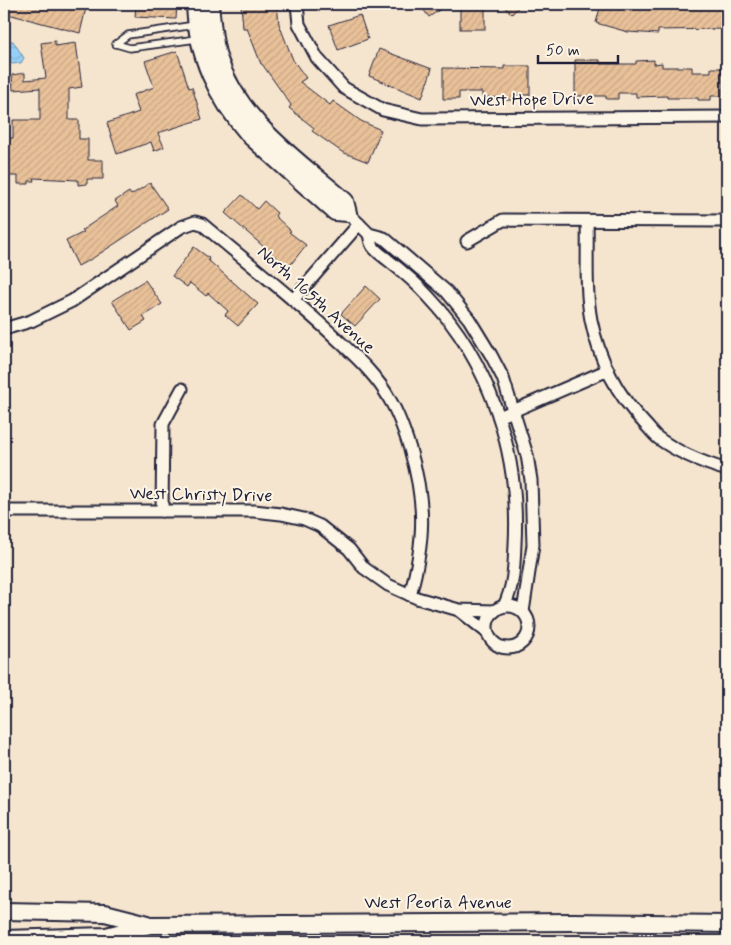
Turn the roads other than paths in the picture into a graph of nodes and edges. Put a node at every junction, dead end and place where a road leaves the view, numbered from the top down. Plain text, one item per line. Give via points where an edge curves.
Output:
1 (195, 4) edge
2 (210, 4) edge
3 (298, 4) edge
4 (198, 31) junction
5 (727, 116) edge
6 (353, 218) junction
7 (588, 220) junction
8 (727, 221) edge
9 (369, 234) junction
10 (467, 241) dead end
11 (293, 300) junction
12 (4, 329) edge
13 (608, 370) junction
14 (182, 389) dead end
15 (514, 410) junction
16 (498, 417) junction
17 (727, 470) edge
18 (4, 511) edge
19 (162, 511) junction
20 (410, 595) junction
21 (499, 609) junction
22 (459, 610) junction
23 (522, 612) junction
24 (488, 633) junction
25 (4, 911) edge
26 (727, 924) edge
27 (150, 925) junction
28 (4, 939) edge

1 - 4 main road
2 - 6 main road via 218,56 242,105 270,138 345,201
3 - 5 street, West Hope Drive via 299,24 318,58 344,88 383,110 422,119
4 - 4 lane via 128,35 116,44 130,48
4 - 6 main road via 208,72 216,89 250,136 335,212
6 - 9 street
6 - 11 street
7 - 8 street
7 - 10 street via 503,220
7 - 13 street via 590,318 597,346
9 - 15 street via 384,238 447,292 469,319 495,362
9 - 16 street via 372,246 428,296 449,320 484,376
11 - 12 street, North 165th Avenue via 202,224 195,222 181,227 72,301 31,322
11 - 20 street, North 165th Avenue via 365,366 390,399 405,433 418,474 422,505 418,565
13 - 15 street
13 - 17 street via 631,409 657,437 689,455
14 - 19 street via 163,424
15 - 16 street
15 - 23 street via 527,455 533,517 533,545
16 - 21 street via 511,464 516,521 513,579 510,592
18 - 19 street, West Christy Drive
19 - 20 street, West Christy Drive via 254,511 304,519 320,526 349,550 364,568 388,585
20 - 22 street, West Christy Drive
21 - 22 street
21 - 23 street via 517,608
21 - 24 street via 488,619
22 - 24 street
23 - 24 street via 528,630 517,646 503,647
25 - 27 main road, West Peoria Avenue via 104,913
26 - 27 main road, West Peoria Avenue
27 - 28 main road, West Peoria Avenue via 106,936

